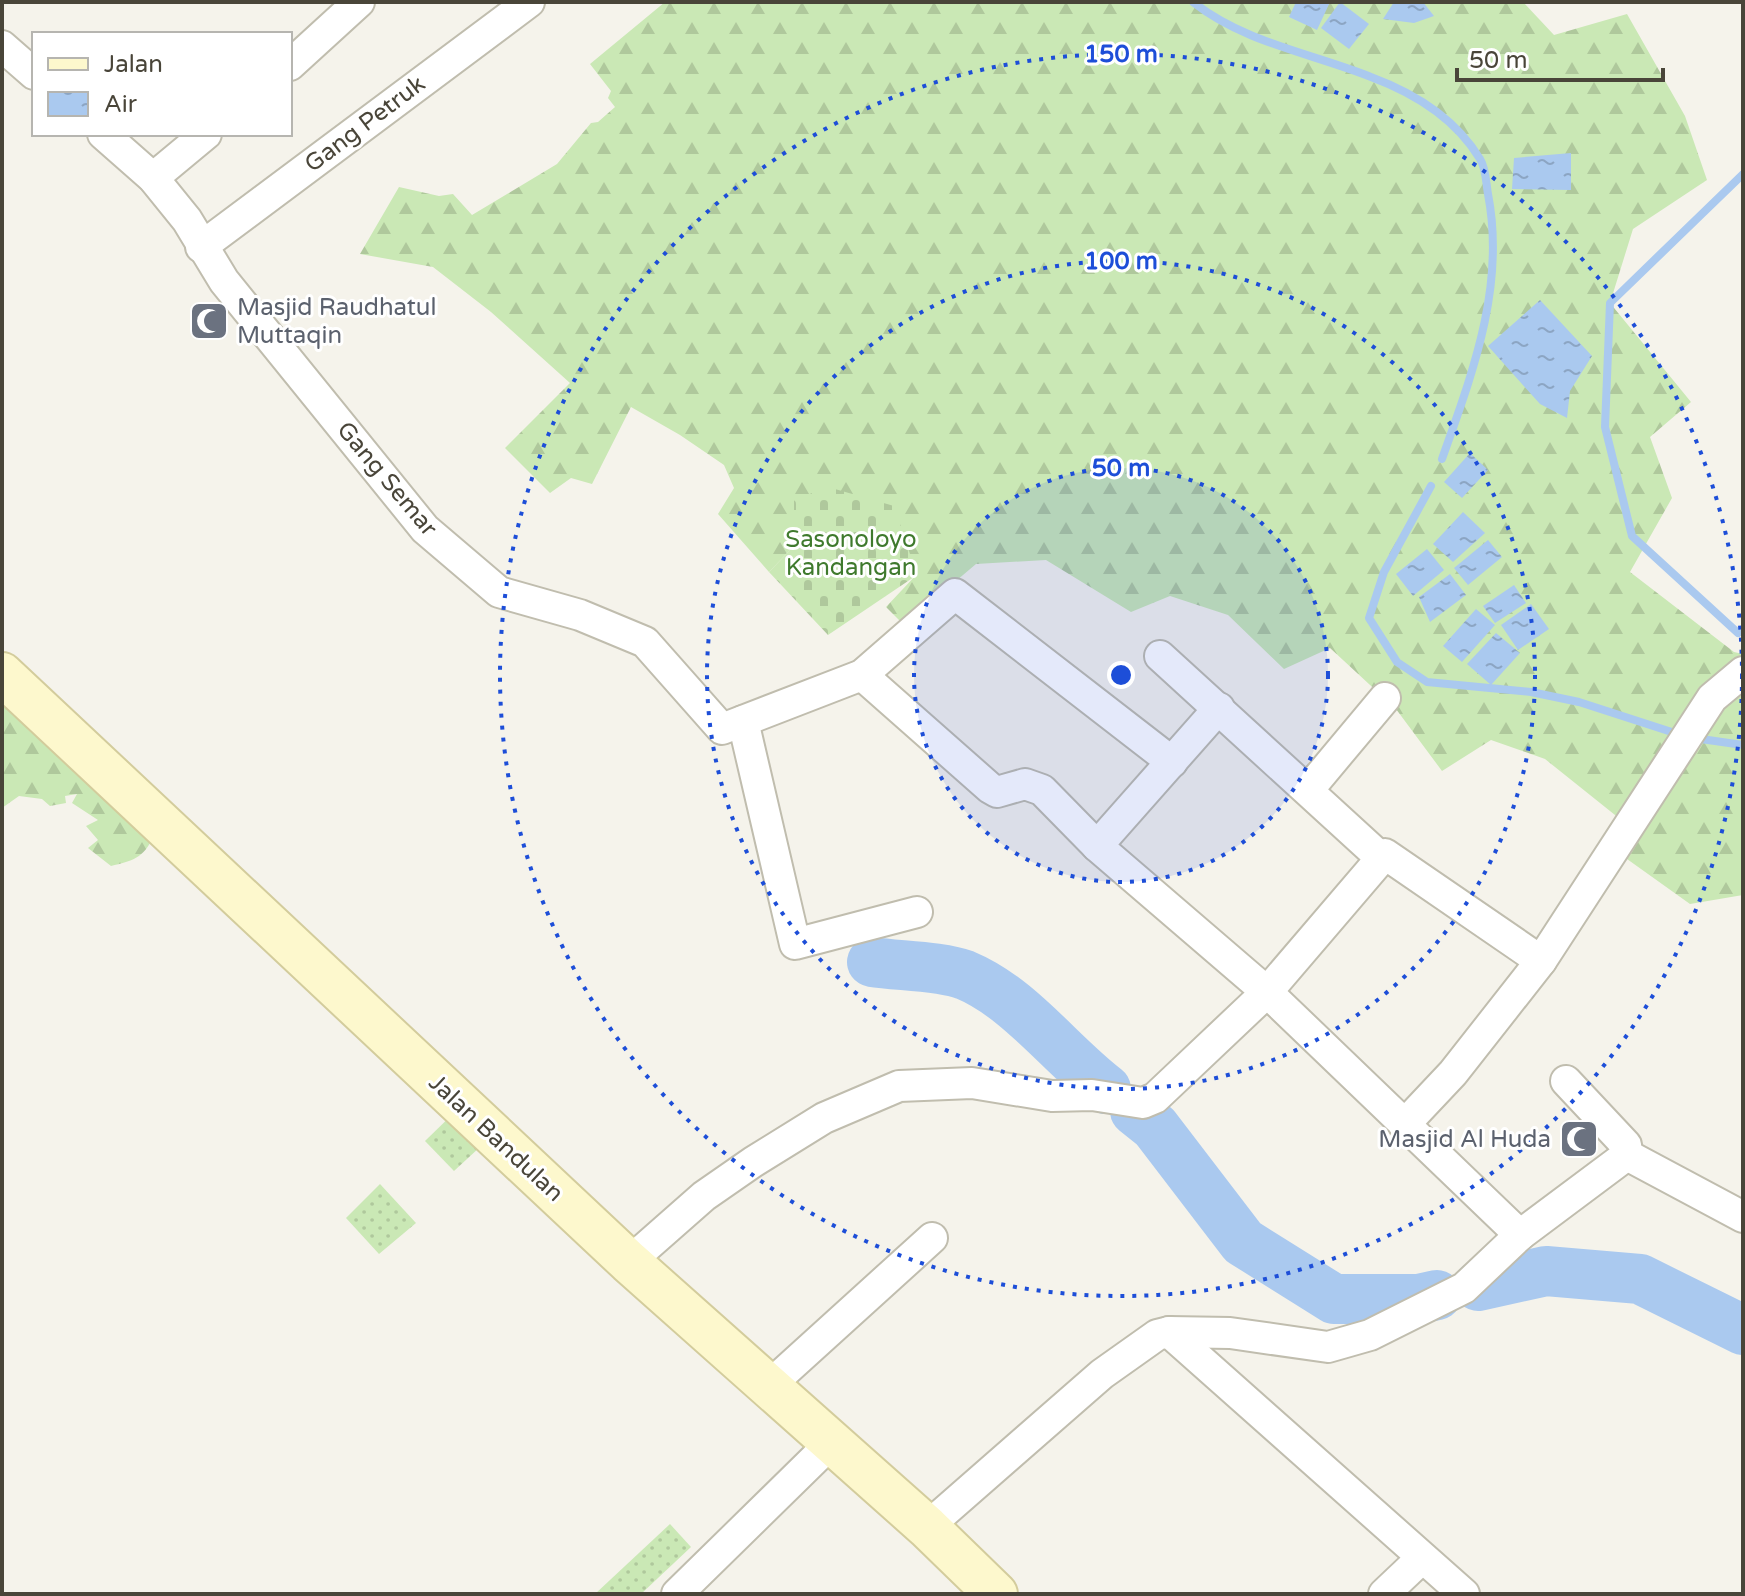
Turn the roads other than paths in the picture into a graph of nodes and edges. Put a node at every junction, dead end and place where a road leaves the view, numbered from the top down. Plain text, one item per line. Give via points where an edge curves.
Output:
1 (359, 2) edge
2 (529, 2) edge
3 (2, 46) edge
4 (292, 63) edge
5 (32, 72) edge
6 (105, 136) edge
7 (204, 136) edge
8 (153, 178) junction
9 (201, 247) junction
10 (1160, 656) dead end
11 (1743, 672) edge
12 (2, 674) edge
13 (862, 675) junction
14 (1385, 698) dead end
15 (1219, 708) junction
16 (732, 725) junction
17 (1172, 762) junction
18 (1308, 790) junction
19 (1097, 846) junction
20 (1385, 856) junction
21 (917, 912) dead end
22 (1541, 961) junction
23 (1267, 992) junction
24 (1566, 1081) dead end
25 (1404, 1125) junction
26 (1627, 1155) junction
27 (1743, 1217) edge
28 (1520, 1235) junction
29 (932, 1238) dead end
30 (629, 1262) junction
31 (1169, 1332) junction
32 (770, 1385) junction
33 (832, 1442) junction
34 (927, 1527) junction
35 (1422, 1558) junction
36 (677, 1594) edge
37 (996, 1594) edge
38 (1384, 1594) edge
39 (1464, 1594) edge

1 - 4 street
2 - 9 street, Gang Petruk
3 - 5 street
6 - 8 street, Gang Semar
7 - 8 street
8 - 9 street, Gang Semar
9 - 16 street, Gang Semar via 425,529 499,592 580,615 645,642
10 - 15 street
11 - 22 street via 1698,717
12 - 30 street, Jalan Bandulan
13 - 16 street
13 - 17 street via 955,594
13 - 19 street via 990,788 997,792 1033,785
14 - 18 street
15 - 17 street
15 - 18 street
16 - 21 street via 795,944
17 - 19 street
18 - 20 street
19 - 23 street
20 - 22 street
20 - 23 street
22 - 25 street via 1453,1073
23 - 25 street
23 - 30 street via 1155,1098 1143,1103 972,1083 899,1086 824,1118 704,1196
24 - 26 street via 1626,1145
25 - 28 street
26 - 27 street
26 - 28 street
28 - 31 street via 1464,1288 1370,1335 1328,1347 1230,1333
29 - 32 street
30 - 32 street, Jalan Bandulan
31 - 34 street via 1102,1374
31 - 35 street
32 - 33 street, Jalan Bandulan
33 - 34 street, Jalan Bandulan
33 - 36 street
34 - 37 street, Jalan Bandulan
35 - 38 street
35 - 39 street

